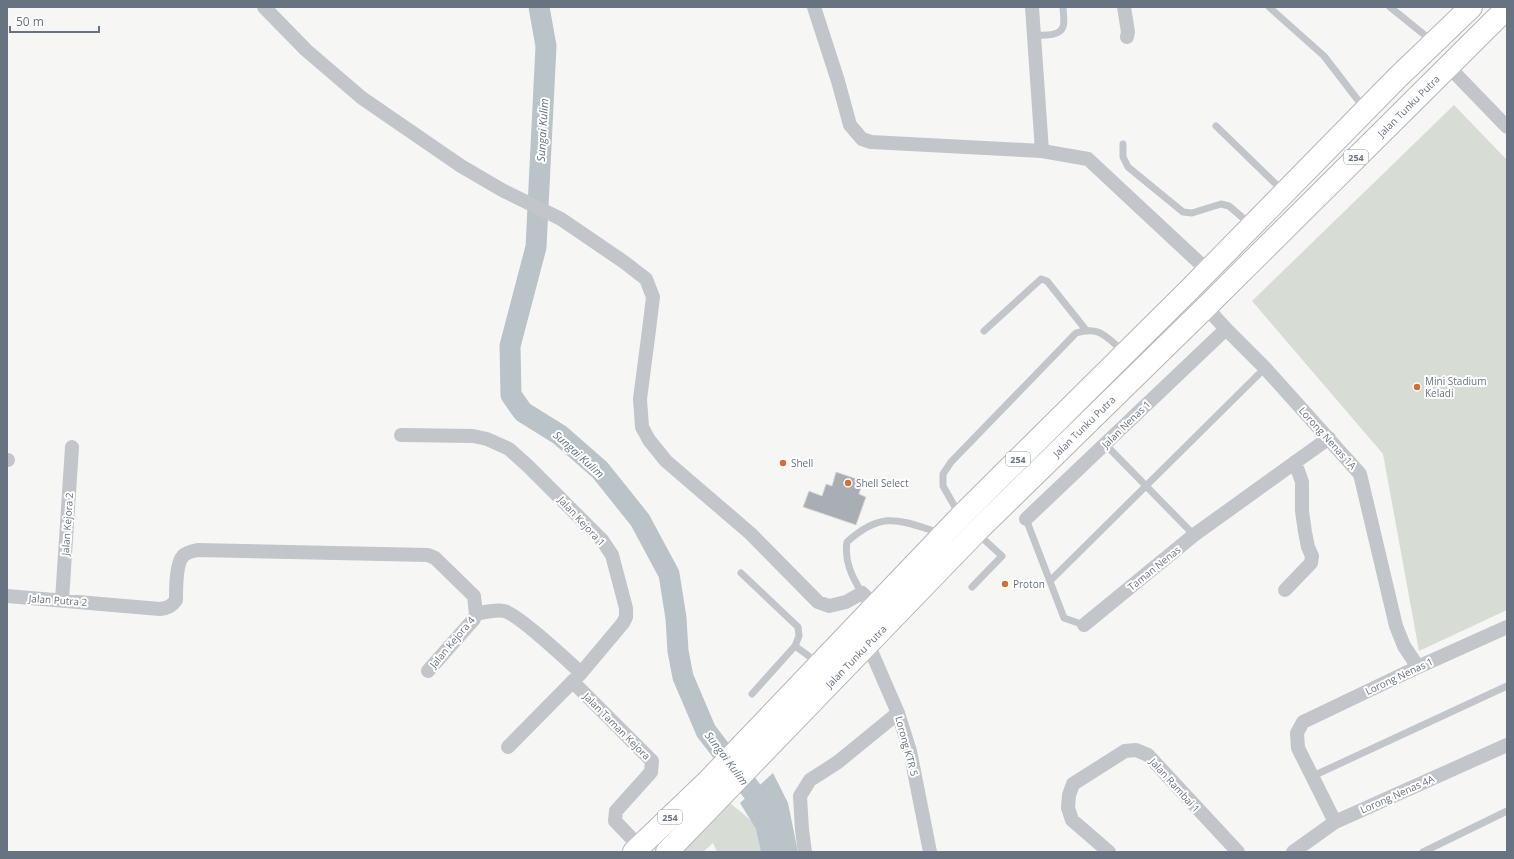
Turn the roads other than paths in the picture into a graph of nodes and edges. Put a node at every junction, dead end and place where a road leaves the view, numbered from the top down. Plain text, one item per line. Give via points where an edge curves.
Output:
1 (814, 7) edge
2 (1032, 7) edge
3 (1063, 7) edge
4 (1124, 7) edge
5 (1269, 7) edge
6 (1390, 7) edge
7 (1471, 7) edge
8 (1507, 8) edge
9 (272, 9) edge
10 (1034, 35) junction
11 (1127, 37) dead end
12 (1434, 43) junction
13 (1448, 66) junction
14 (1365, 110) junction
15 (1216, 126) dead end
16 (1507, 127) edge
17 (1123, 144) dead end
18 (1042, 151) junction
19 (1284, 192) junction
20 (1251, 226) junction
21 (1212, 265) junction
22 (1206, 307) junction
23 (1162, 316) junction
24 (1226, 329) junction
25 (1086, 330) junction
26 (984, 331) dead end
27 (1125, 352) junction
28 (1265, 368) junction
29 (401, 435) dead end
30 (1329, 438) junction
31 (1105, 444) junction
32 (72, 447) dead end
33 (1295, 462) junction
34 (1146, 486) junction
35 (961, 516) junction
36 (1026, 519) joint
37 (976, 532) junction
38 (943, 534) junction
39 (1194, 535) junction
40 (435, 558) joint
41 (741, 573) dead end
42 (1051, 580) junction
43 (972, 587) dead end
44 (1285, 590) dead end
45 (7, 596) edge
46 (62, 600) junction
47 (876, 607) junction
48 (476, 614) junction
49 (1084, 625) joint
50 (1507, 627) edge
51 (868, 644) junction
52 (796, 646) junction
53 (820, 664) junction
54 (1418, 667) junction
55 (428, 671) dead end
56 (577, 678) junction
57 (1507, 686) edge
58 (752, 694) dead end
59 (898, 713) junction
60 (1507, 745) edge
61 (508, 747) dead end
62 (1313, 776) junction
63 (714, 789) junction
64 (1507, 811) edge
65 (1335, 822) junction
66 (636, 849) edge
67 (667, 852) edge
68 (805, 852) edge
69 (930, 852) edge
70 (1109, 852) edge
71 (1238, 852) edge
72 (1293, 852) edge
73 (1423, 852) edge

1 - 18 street via 850,125 862,139 871,142
2 - 10 street
3 - 10 lane via 1064,26 1059,32 1051,35
4 - 11 street
5 - 14 lane via 1324,56
6 - 12 lane
7 - 12 main road, Jalan Tunku Putra / 254
8 - 13 main road, Jalan Tunku Putra / 254
9 - 47 street via 306,50 362,98 461,166 502,190 561,219 646,279 652,297 640,399 642,427 649,440 666,461 751,534 818,602 829,606 846,602
10 - 18 street
12 - 14 main road, Jalan Tunku Putra / 254
13 - 16 street
13 - 22 main road, Jalan Tunku Putra / 254
14 - 19 main road, Jalan Tunku Putra / 254
15 - 19 lane
17 - 20 lane via 1123,157 1128,167 1183,212 1192,213 1221,204 1230,206
18 - 21 street via 1088,159
19 - 20 main road, Jalan Tunku Putra / 254
20 - 21 main road, Jalan Tunku Putra / 254
21 - 22 main road via 1205,290
21 - 23 main road, Jalan Tunku Putra / 254
22 - 23 main road via 1185,307
22 - 24 street, Lorong Nenas 1A
22 - 37 main road, Jalan Tunku Putra / 254
23 - 27 main road, Jalan Tunku Putra / 254
24 - 28 street, Lorong Nenas 1A
24 - 31 street, Jalan Nenas 1
25 - 26 lane via 1047,281 1041,279
25 - 27 lane via 1098,331
25 - 35 lane via 1076,333 951,462 944,474 943,486
27 - 35 main road, Jalan Tunku Putra / 254
28 - 30 street, Lorong Nenas 1A
28 - 34 lane
29 - 56 street, Jalan Kejora 1 via 473,436 509,449 602,540 612,555 626,617 617,632
30 - 33 street, Taman Nenas
30 - 54 street, Lorong Nenas 1A via 1360,474 1396,626 1404,646
31 - 34 lane
31 - 36 street, Jalan Nenas 1
32 - 46 street, Jalan Kejora 2
33 - 39 street, Taman Nenas
33 - 44 street via 1302,482 1302,511 1312,556 1310,563
34 - 39 lane
34 - 42 lane
35 - 38 main road, Jalan Tunku Putra / 254
36 - 42 lane, Taman Nenas
37 - 43 lane via 1002,556
37 - 47 main road, Jalan Tunku Putra / 254
38 - 47 main road, Jalan Tunku Putra / 254
38 - 47 lane via 893,520 879,522 856,534 847,542 847,560 852,577
39 - 49 street, Taman Nenas
40 - 46 street, Jalan Putra 2 via 425,554 198,550 182,556 179,562 176,600 168,608
40 - 48 street, Jalan Kejora 4 via 474,596
41 - 52 lane via 798,627
42 - 49 lane, Taman Nenas via 1064,618
45 - 46 street, Jalan Putra 2
47 - 51 main road, Jalan Tunku Putra / 254
47 - 53 main road, Jalan Tunku Putra / 254
48 - 55 street, Jalan Kejora 4
48 - 56 street via 505,611 528,627
50 - 54 street, Lorong Nenas 1
51 - 59 street, Lorong KTR 5
51 - 63 main road, Jalan Tunku Putra / 254 via 767,750
52 - 53 lane
52 - 58 lane
53 - 63 main road, Jalan Tunku Putra / 254 via 751,736
54 - 62 street, Lorong Nenas 1 via 1303,722 1297,733 1298,748
56 - 61 street, Jalan Kejora 1
56 - 66 street, Jalan Taman Kejora via 652,761 651,772 616,811 614,817
57 - 62 lane
59 - 68 street via 838,762 810,780 800,796
59 - 69 street, Lorong KTR 5 via 910,751
60 - 65 street, Lorong Nenas 4A
62 - 65 street
63 - 66 main road, Jalan Tunku Putra / 254
63 - 67 main road, Jalan Tunku Putra / 254
64 - 73 lane
65 - 72 street, Lorong Nenas 4A
70 - 71 street, Jalan Rambai 1 via 1072,820 1068,808 1069,795 1073,784 1125,751 1136,750 1148,755

